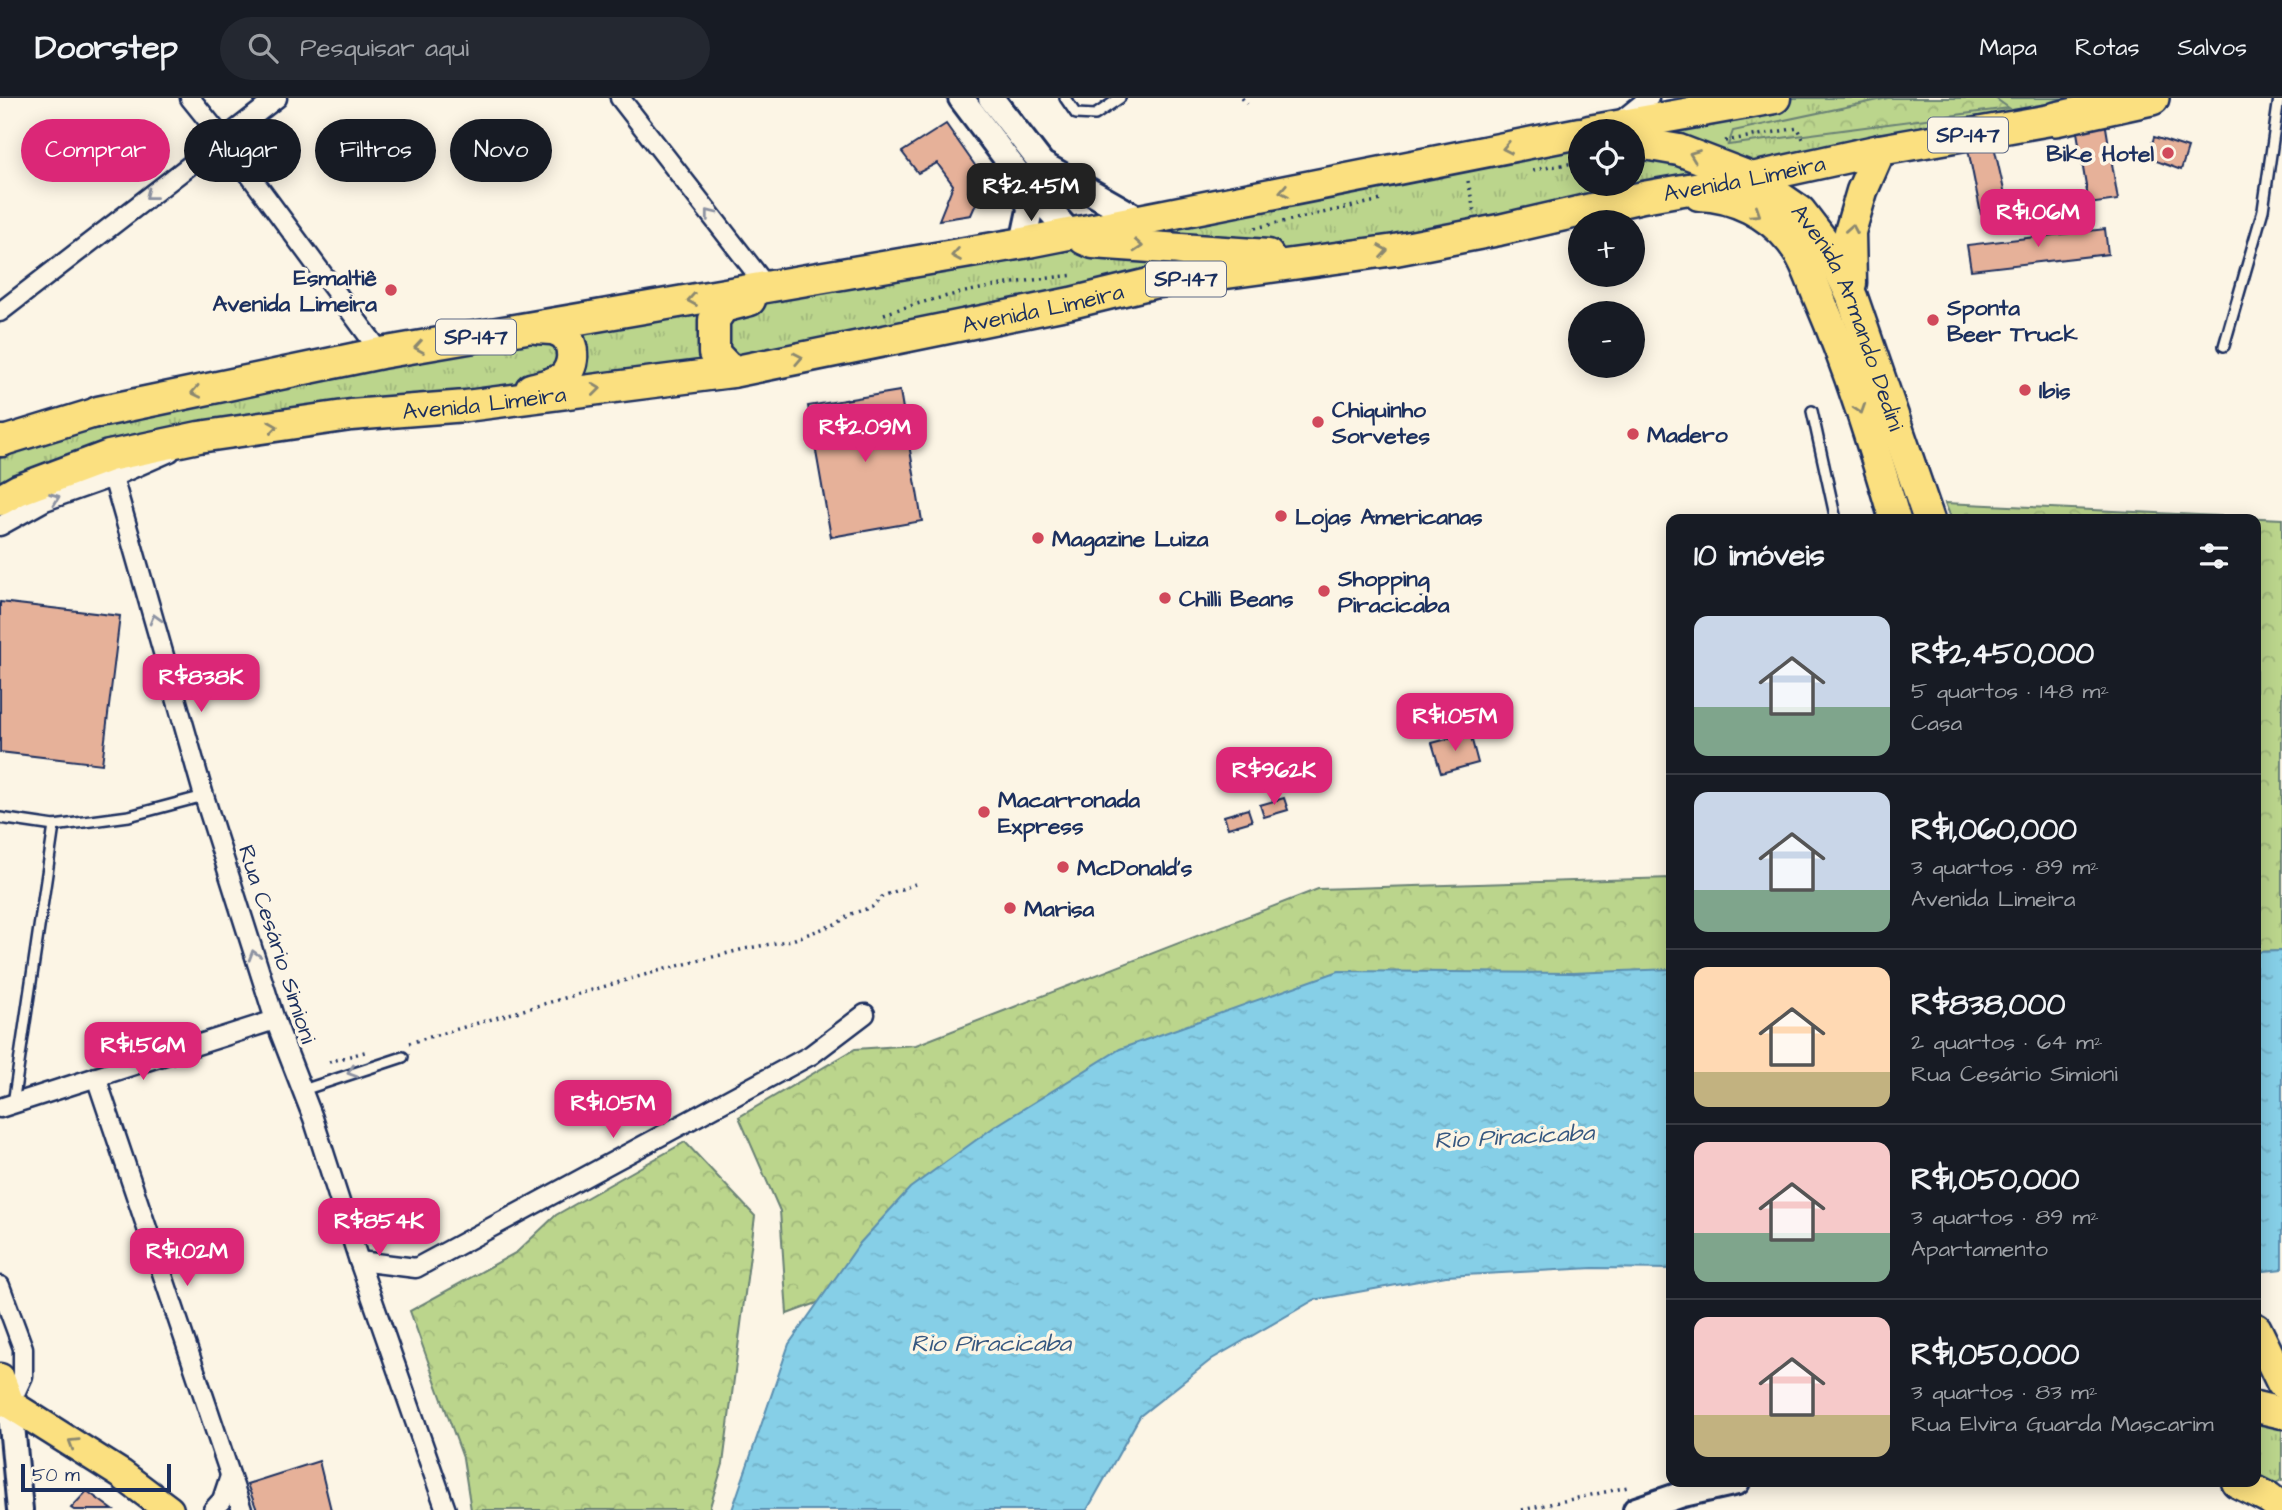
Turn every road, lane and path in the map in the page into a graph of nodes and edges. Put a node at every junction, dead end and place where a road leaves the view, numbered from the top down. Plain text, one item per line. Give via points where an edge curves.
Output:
1 (190, 98) edge
2 (277, 98) edge
3 (620, 98) edge
4 (961, 98) edge
5 (992, 98) edge
6 (1065, 98) edge
7 (1242, 98) edge
8 (1648, 98) edge
9 (1775, 98) edge
10 (2117, 98) edge
11 (2152, 98) edge
12 (2279, 98) edge
13 (1114, 100) edge
14 (1247, 104) dead end
15 (207, 119) edge
16 (249, 119) edge
17 (1619, 119) edge
18 (2056, 119) junction
19 (1645, 127) edge
20 (1718, 142) dead end
21 (1568, 143) edge
22 (1645, 145) edge
23 (1880, 150) junction
24 (1568, 151) edge
25 (1816, 163) junction
26 (184, 169) edge
27 (1530, 170) dead end
28 (1752, 178) junction
29 (1468, 180) dead end
30 (255, 182) edge
31 (1024, 182) junction
32 (1643, 197) junction
33 (1386, 198) dead end
34 (1140, 220) junction
35 (1250, 229) dead end
36 (1071, 234) junction
37 (1479, 234) junction
38 (1023, 243) junction
39 (1329, 260) junction
40 (856, 274) junction
41 (767, 287) junction
42 (1852, 297) junction
43 (0, 312) edge
44 (533, 328) junction
45 (2224, 346) dead end
46 (382, 353) junction
47 (732, 372) junction
48 (466, 406) junction
49 (1812, 411) dead end
50 (98, 412) joint
51 (2, 439) edge
52 (111, 466) junction
53 (0, 484) edge
54 (0, 500) edge
55 (1835, 514) edge
56 (1893, 514) edge
57 (1927, 514) edge
58 (0, 526) edge
59 (204, 796) junction
60 (0, 818) edge
61 (54, 826) junction
62 (915, 884) dead end
63 (864, 1014) dead end
64 (275, 1020) junction
65 (402, 1046) dead end
66 (376, 1049) dead end
67 (403, 1057) dead end
68 (329, 1062) dead end
69 (96, 1077) junction
70 (303, 1090) junction
71 (6, 1106) edge
72 (359, 1261) junction
73 (0, 1286) edge
74 (2261, 1351) edge
75 (0, 1378) edge
76 (10, 1404) junction
77 (2269, 1405) edge
78 (230, 1476) junction
79 (1714, 1487) edge
80 (2248, 1487) edge
81 (1633, 1499) edge
82 (2278, 1500) edge
83 (20, 1510) edge
84 (169, 1510) edge
85 (213, 1510) edge
86 (242, 1510) edge
87 (446, 1510) edge
88 (1522, 1510) edge

1 - 15 street
2 - 16 street
41 -> 3 street
4 - 31 main road
5 - 34 main road via 1042,164
6 - 13 lane via 1076,114 1095,115
7 - 14 path
8 - 17 street
9 - 19 highway, SP-147
10 - 18 highway via 2087,104
11 - 18 highway, SP-147
12 - 45 lane via 2263,210
18 - 23 highway, Avenida Limeira / SP-147
20 - 25 path via 1798,128
21 -> 34 highway, SP-147
28 -> 22 highway, Avenida Armando Dedini via 1679,150
23 - 25 highway, Avenida Limeira / SP-147
42 -> 23 highway via 1850,232
24 - 27 path
25 - 28 highway, Avenida Limeira / SP-147
26 -> 43 street
28 - 32 highway, Avenida Limeira / SP-147
28 - 42 highway, Avenida Armando Dedini via 1800,211 1830,250
29 - 37 path
30 - 46 street
31 - 36 main road
31 - 38 main road via 1030,210
32 - 37 highway, Avenida Limeira / SP-147
32 -> 56 highway, Avenida Armando Dedini via 1732,199 1759,213 1791,241 1838,340
33 - 35 path
34 - 36 highway, SP-147
36 - 38 highway, SP-147
36 -> 39 highway via 1093,243
39 -> 37 highway, Avenida Limeira / SP-147
38 -> 40 highway, SP-147
47 -> 39 highway, Avenida Limeira / SP-147 via 1153,283
40 - 41 highway, SP-147
40 - 47 highway via 723,307 714,320 713,348
41 -> 44 highway, SP-147
42 - 57 highway, Avenida Armando Dedini
44 -> 46 highway, SP-147
44 - 48 highway via 558,330 567,337 572,363 565,376
46 -> 50 highway, SP-147
48 -> 47 highway, Avenida Limeira / SP-147
52 -> 48 highway, Avenida Limeira / SP-147 via 199,437 351,415
49 - 55 lane
50 - 51 main road, SP-147
52 - 53 main road, Avenida Limeira / SP-147 via 30,473
52 - 54 highway, Avenida Limeira via 18,490
58 -> 52 street
59 -> 52 street, Rua Cesário Simioni
59 - 61 lane via 129,816
64 -> 59 street, Rua Cesário Simioni
60 - 61 lane
61 - 71 lane
62 - 65 path via 883,896 872,907 838,923 792,940 658,971
63 - 72 street via 811,1055 416,1268
64 - 69 street
64 - 70 street, Rua Cesário Simioni
66 - 68 path
67 -> 70 lane
69 - 71 street
69 - 78 street
70 - 72 street, Rua Cesário Simioni
72 - 87 street, Rua Cesário Simioni
73 - 76 street via 23,1348 23,1376
74 - 77 highway
75 - 76 main road
76 - 83 main road
84 -> 76 main road
78 - 85 street via 222,1500
78 - 86 street
79 - 81 main road
80 - 82 highway
81 - 88 path

